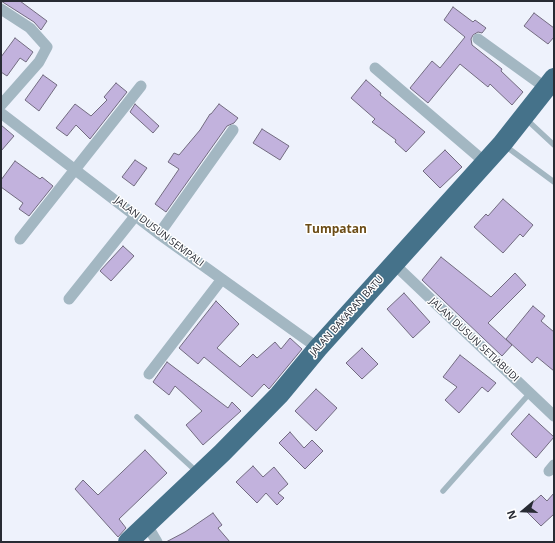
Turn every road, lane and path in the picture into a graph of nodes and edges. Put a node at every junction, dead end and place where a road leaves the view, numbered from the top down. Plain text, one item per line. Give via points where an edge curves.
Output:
1 (1, 9) edge
2 (478, 39) dead end
3 (375, 68) dead end
4 (550, 83) edge
5 (141, 86) dead end
6 (1, 105) edge
7 (1, 113) edge
8 (524, 117) junction
9 (233, 130) dead end
10 (502, 144) junction
11 (554, 145) edge
12 (486, 163) junction
13 (76, 169) junction
14 (554, 182) edge
15 (136, 215) junction
16 (159, 234) junction
17 (20, 239) dead end
18 (394, 264) junction
19 (222, 279) junction
20 (69, 299) dead end
21 (318, 348) junction
22 (149, 374) dead end
23 (530, 393) junction
24 (554, 416) edge
25 (137, 417) dead end
26 (200, 474) junction
27 (443, 491) dead end
28 (147, 525) junction
29 (128, 542) edge
30 (157, 542) edge

1 - 6 street via 30,28 47,48 39,62
2 - 4 street
3 - 12 street
4 - 8 highway, JALAN BAKARAN BATU
5 - 13 street
7 - 13 street, JALAN DUSUN SEMPALI
8 - 10 highway, JALAN BAKARAN BATU
8 - 11 lane
9 - 16 street
10 - 12 highway, JALAN BAKARAN BATU
10 - 14 lane
12 - 18 highway, JALAN BAKARAN BATU
13 - 15 street, JALAN DUSUN SEMPALI
13 - 17 street
15 - 16 street, JALAN DUSUN SEMPALI
15 - 20 street
16 - 19 street, JALAN DUSUN SEMPALI
18 - 21 highway, JALAN BAKARAN BATU
18 - 23 street, JALAN DUSUN SETIABUDI
19 - 21 street, JALAN DUSUN SEMPALI
19 - 22 street
21 - 26 highway, JALAN BAKARAN BATU via 279,395
23 - 24 street, JALAN DUSUN SETIABUDI
23 - 27 lane
25 - 26 lane
26 - 28 highway, JALAN BAKARAN BATU
28 - 29 highway, JALAN BAKARAN BATU
28 - 30 street

